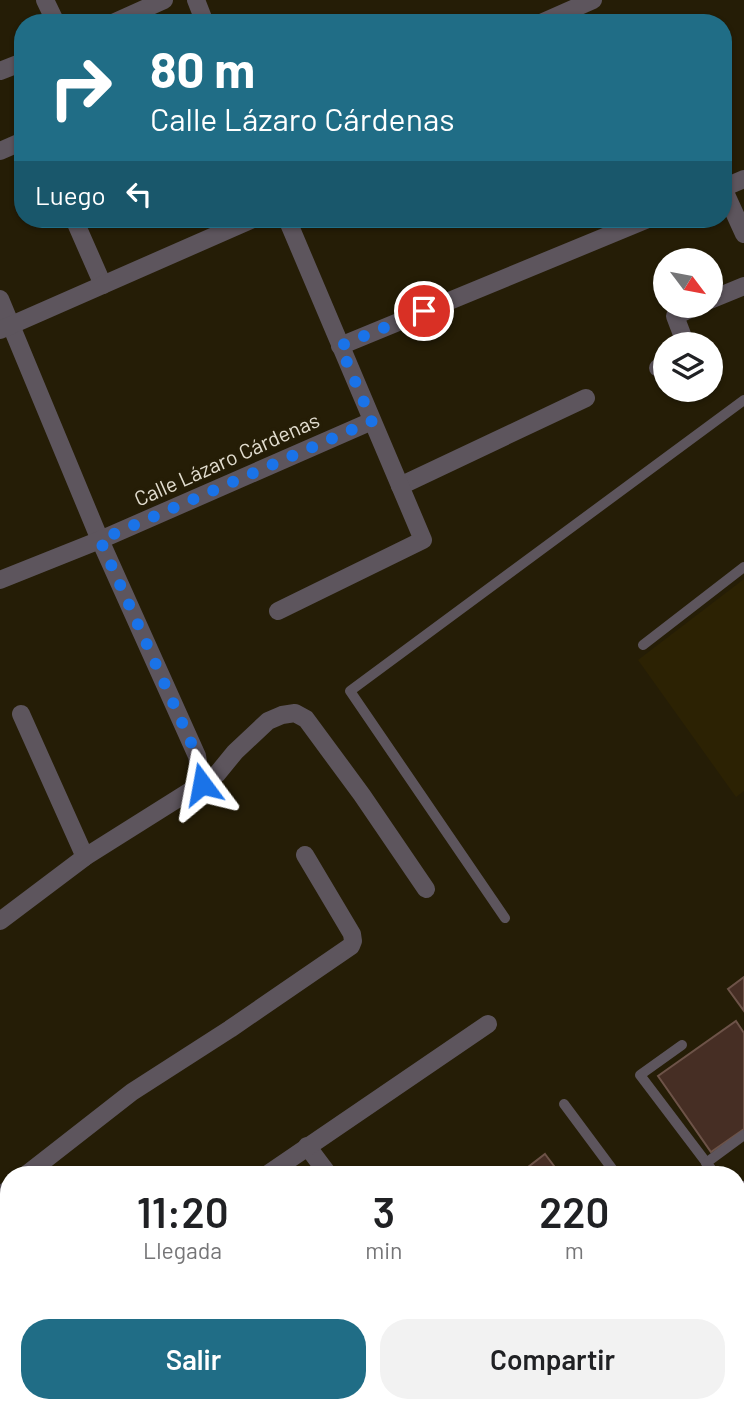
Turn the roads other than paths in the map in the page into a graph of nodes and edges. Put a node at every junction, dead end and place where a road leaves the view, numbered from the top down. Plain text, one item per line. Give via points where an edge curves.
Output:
1 (164, 0) edge
2 (593, 0) edge
3 (133, 14) edge
4 (561, 14) edge
5 (732, 208) edge
6 (79, 228) edge
7 (233, 228) edge
8 (291, 228) edge
9 (626, 228) edge
10 (744, 234) edge
11 (103, 285) junction
12 (744, 286) edge
13 (723, 295) edge
14 (0, 299) edge
15 (5, 327) edge
16 (340, 346) junction
17 (586, 398) dead end
18 (744, 400) edge
19 (372, 421) junction
20 (400, 486) junction
21 (100, 540) junction
22 (744, 566) edge
23 (0, 580) edge
24 (278, 611) dead end
25 (643, 645) dead end
26 (21, 714) dead end
27 (202, 784) junction
28 (305, 855) dead end
29 (85, 857) junction
30 (426, 889) dead end
31 (505, 918) dead end
32 (0, 921) edge
33 (488, 1024) dead end
34 (682, 1045) dead end
35 (564, 1104) dead end
36 (744, 1135) edge
37 (307, 1146) junction
38 (706, 1163) junction
39 (37, 1166) edge
40 (279, 1166) edge
41 (322, 1166) edge
42 (610, 1166) edge
43 (708, 1166) edge

1 - 3 street
2 - 4 street
5 - 10 street
6 - 11 street
7 - 11 street
8 - 16 street
9 - 16 street
11 - 15 street
12 - 13 street
14 - 15 street
15 - 21 street
16 - 19 street
17 - 20 street
18 - 31 lane via 350,691
19 - 20 street
19 - 21 street, Calle Lázaro Cárdenas
20 - 24 street via 423,540
21 - 23 street, Calle Lázaro Cárdenas
21 - 27 street via 197,756
22 - 25 lane
26 - 29 street
27 - 29 street
27 - 30 street via 268,721 295,713 306,719
28 - 39 street via 352,934 351,946 132,1092
29 - 32 street
33 - 37 street
34 - 38 lane via 640,1075
35 - 42 lane
36 - 38 lane
37 - 40 street
37 - 41 street
38 - 43 lane

